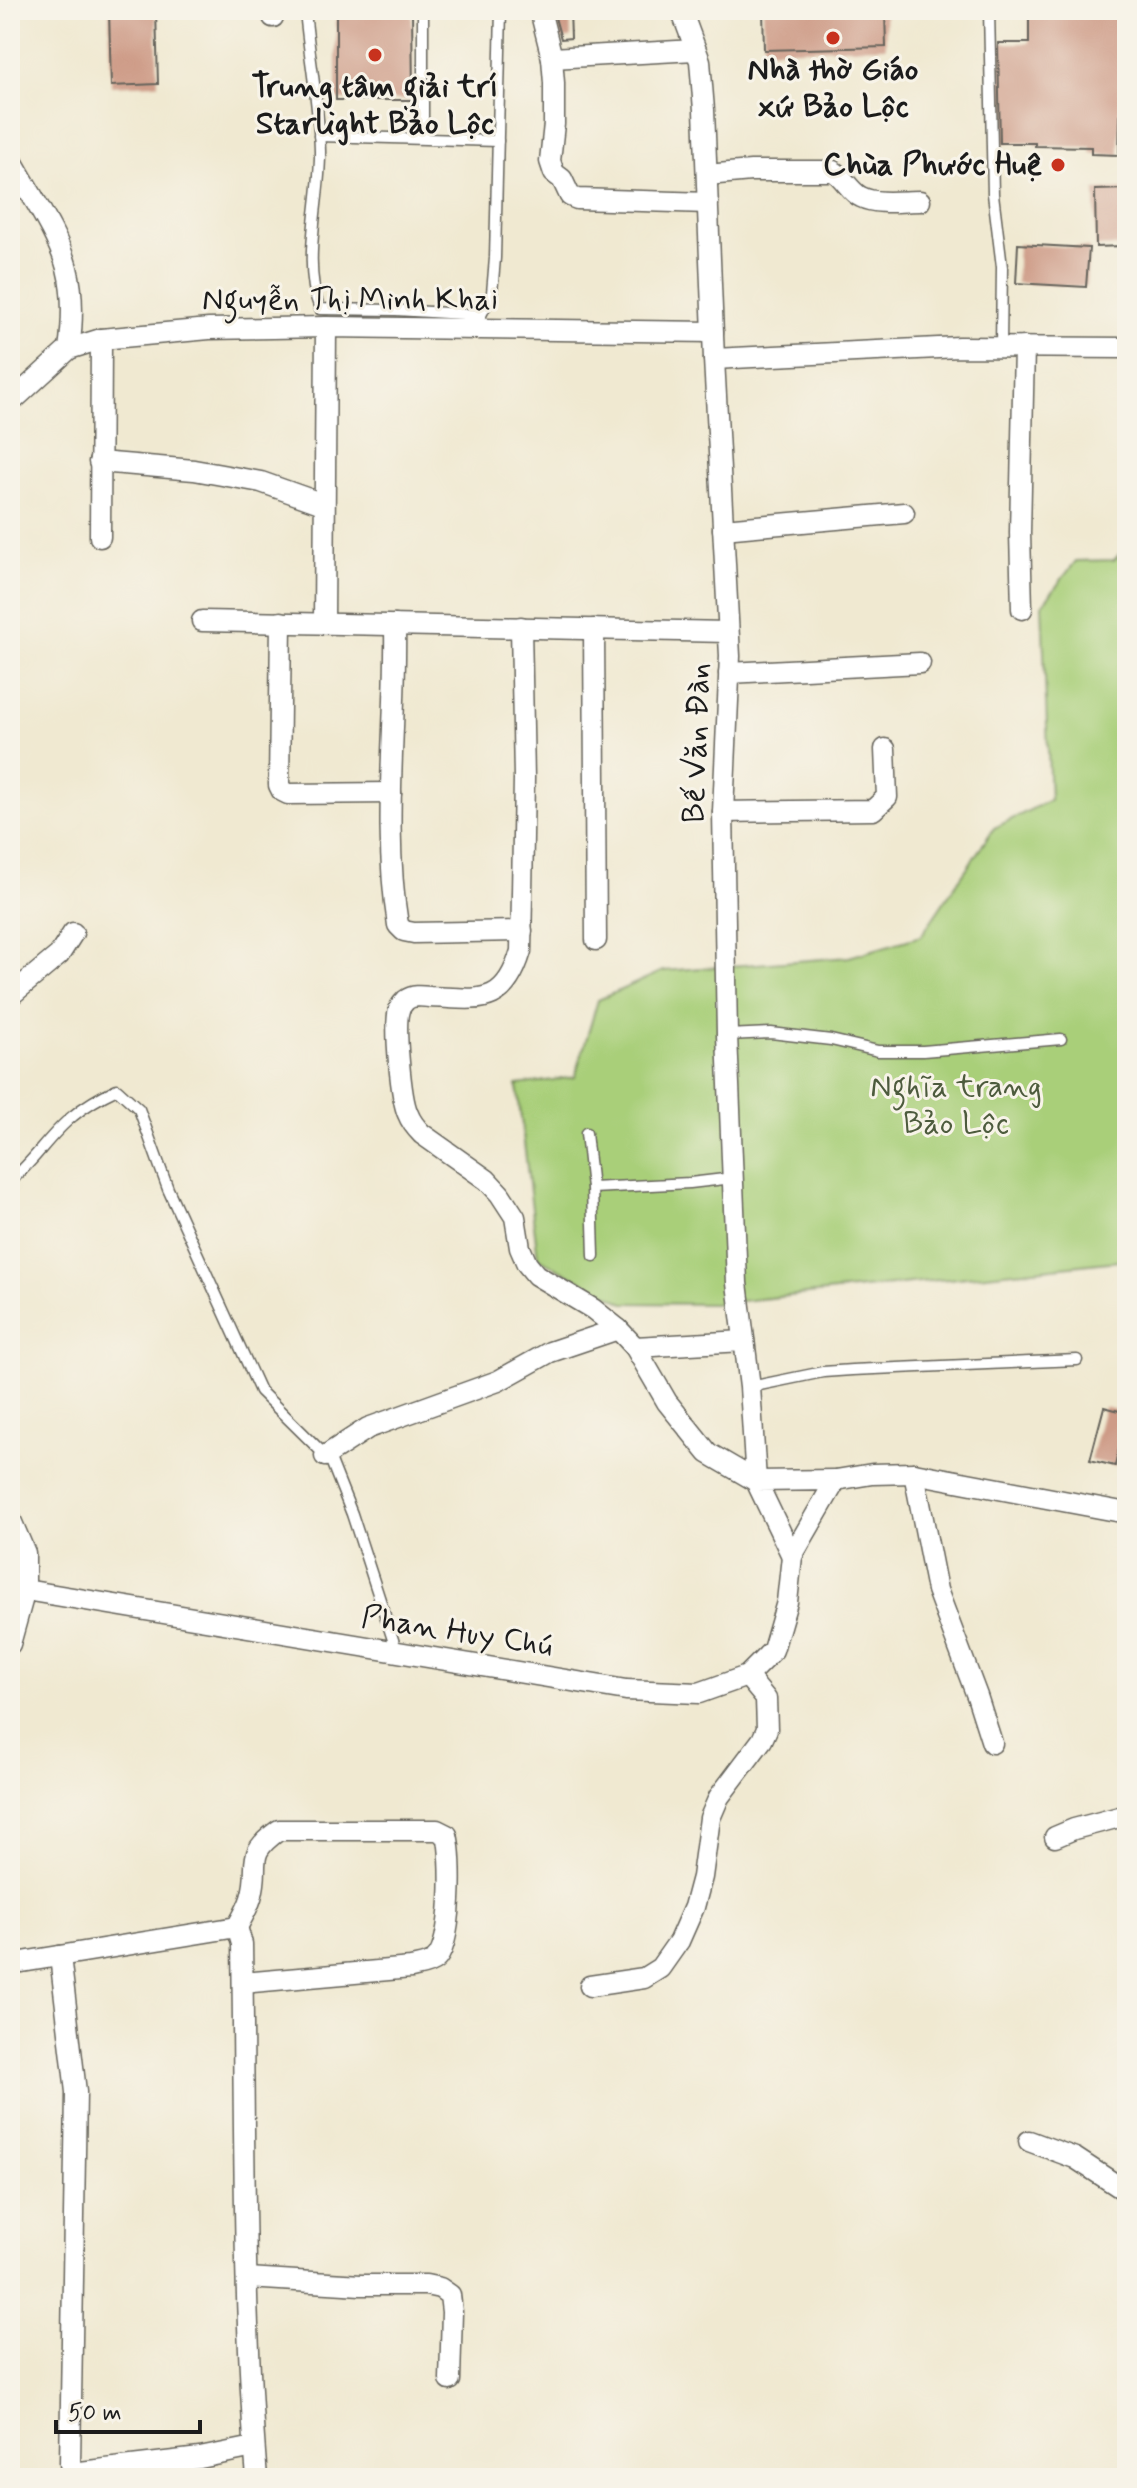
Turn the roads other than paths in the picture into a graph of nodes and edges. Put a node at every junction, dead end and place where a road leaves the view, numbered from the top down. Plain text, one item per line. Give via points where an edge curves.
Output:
1 (305, 10) edge
2 (423, 10) edge
3 (501, 10) edge
4 (540, 10) edge
5 (681, 10) edge
6 (989, 10) edge
7 (695, 50) junction
8 (552, 58) junction
9 (319, 136) junction
10 (423, 138) junction
11 (498, 141) junction
12 (10, 157) edge
13 (707, 175) junction
14 (920, 201) dead end
15 (708, 203) junction
16 (326, 327) junction
17 (713, 332) junction
18 (101, 339) junction
19 (1001, 347) junction
20 (1024, 347) junction
21 (1127, 348) edge
22 (69, 349) junction
23 (714, 359) junction
24 (10, 403) edge
25 (99, 462) junction
26 (323, 504) junction
27 (904, 513) dead end
28 (723, 529) junction
29 (100, 537) dead end
30 (1022, 609) dead end
31 (202, 621) dead end
32 (281, 622) junction
33 (324, 623) junction
34 (395, 625) junction
35 (521, 627) junction
36 (594, 629) junction
37 (728, 632) junction
38 (920, 663) dead end
39 (729, 673) junction
40 (885, 749) dead end
41 (391, 793) junction
42 (723, 812) junction
43 (522, 931) junction
44 (73, 933) dead end
45 (596, 940) dead end
46 (10, 996) edge
47 (727, 1035) junction
48 (1061, 1039) dead end
49 (586, 1133) dead end
50 (733, 1178) junction
51 (10, 1181) edge
52 (592, 1188) junction
53 (594, 1256) dead end
54 (618, 1329) junction
55 (744, 1341) junction
56 (635, 1347) junction
57 (1077, 1360) dead end
58 (750, 1387) junction
59 (325, 1456) junction
60 (914, 1473) junction
61 (836, 1480) junction
62 (756, 1481) junction
63 (1127, 1513) edge
64 (10, 1518) edge
65 (792, 1556) junction
66 (25, 1590) junction
67 (10, 1644) edge
68 (398, 1653) junction
69 (747, 1676) junction
70 (992, 1743) dead end
71 (1127, 1815) edge
72 (1055, 1837) dead end
73 (237, 1927) junction
74 (60, 1956) junction
75 (10, 1964) edge
76 (243, 1983) junction
77 (590, 1986) dead end
78 (1029, 2141) dead end
79 (1127, 2192) edge
80 (248, 2278) junction
81 (450, 2380) dead end
82 (254, 2447) junction
83 (257, 2478) edge

1 - 9 lane
2 - 10 lane
3 - 11 lane
4 - 8 street
5 - 7 street, Bế Văn Đàn
6 - 19 lane
7 - 8 street
7 - 13 street, Bế Văn Đàn
8 - 15 street via 550,161 570,196
9 - 10 lane
9 - 11 lane via 313,245 320,309 481,315 492,293
10 - 11 lane
12 - 22 street via 67,265 72,306
13 - 14 street via 833,171 860,197
13 - 15 street, Bế Văn Đàn
15 - 17 street, Bế Văn Đàn
16 - 17 street, Nguyễn Thị Minh Khai
16 - 18 street, Nguyễn Thị Minh Khai via 209,329
16 - 26 street
17 - 23 street, Bế Văn Đàn
18 - 22 street, Nguyễn Thị Minh Khai
18 - 25 street
19 - 20 street
19 - 23 street
20 - 21 street
20 - 30 street
22 - 24 street, Nguyễn Thị Minh Khai
23 - 28 street, Bế Văn Đàn
25 - 26 street via 261,482
25 - 29 street
26 - 33 street
27 - 28 street
28 - 37 street, Bế Văn Đàn
31 - 32 street
32 - 33 street
32 - 41 street via 282,791
33 - 34 street
34 - 35 street
34 - 41 street
35 - 36 street
35 - 43 street
36 - 37 street
36 - 45 street
37 - 39 street, Bế Văn Đàn
38 - 39 street
39 - 42 street, Bế Văn Đàn
40 - 42 street via 887,797 873,810
41 - 43 street via 392,890 398,925 414,933
42 - 47 street, Bế Văn Đàn
43 - 54 street via 515,972 488,998 414,996 404,1002 398,1011 402,1097 422,1134 487,1180 510,1207 520,1248 536,1275
44 - 46 street via 59,955
47 - 48 lane via 771,1033 878,1051
47 - 50 street, Bế Văn Đàn
49 - 52 lane
50 - 52 lane
50 - 55 street, Bế Văn Đàn
51 - 59 lane via 72,1116 117,1089 139,1109 168,1189 260,1391
52 - 53 lane
54 - 56 street
54 - 59 street via 550,1352 498,1381 368,1428
55 - 56 street
55 - 58 street, Bế Văn Đàn
56 - 62 street via 667,1402 708,1453
57 - 58 lane via 823,1372
58 - 62 street, Bế Văn Đàn
59 - 68 lane via 352,1514
60 - 61 street
60 - 63 street
60 - 70 street via 937,1590
61 - 62 street
61 - 65 street
62 - 65 street
64 - 66 street via 25,1553
65 - 69 street, Phan Huy Chú via 787,1602 773,1650
66 - 67 street
66 - 68 street, Phan Huy Chú
68 - 69 street, Phan Huy Chú via 626,1690 699,1693
69 - 77 street via 766,1699 767,1729 710,1818 698,1892 679,1941 660,1968 644,1978
71 - 72 street
73 - 74 street
73 - 76 street
73 - 76 street via 252,1896 255,1853 279,1830 437,1830 447,1835 448,1908 442,1952 436,1960 411,1968
74 - 75 street
74 - 82 street via 76,2092 70,2464 80,2472
76 - 80 street
78 - 79 street via 1075,2158
80 - 81 street via 440,2288 450,2295 452,2312
80 - 82 street
82 - 83 street

